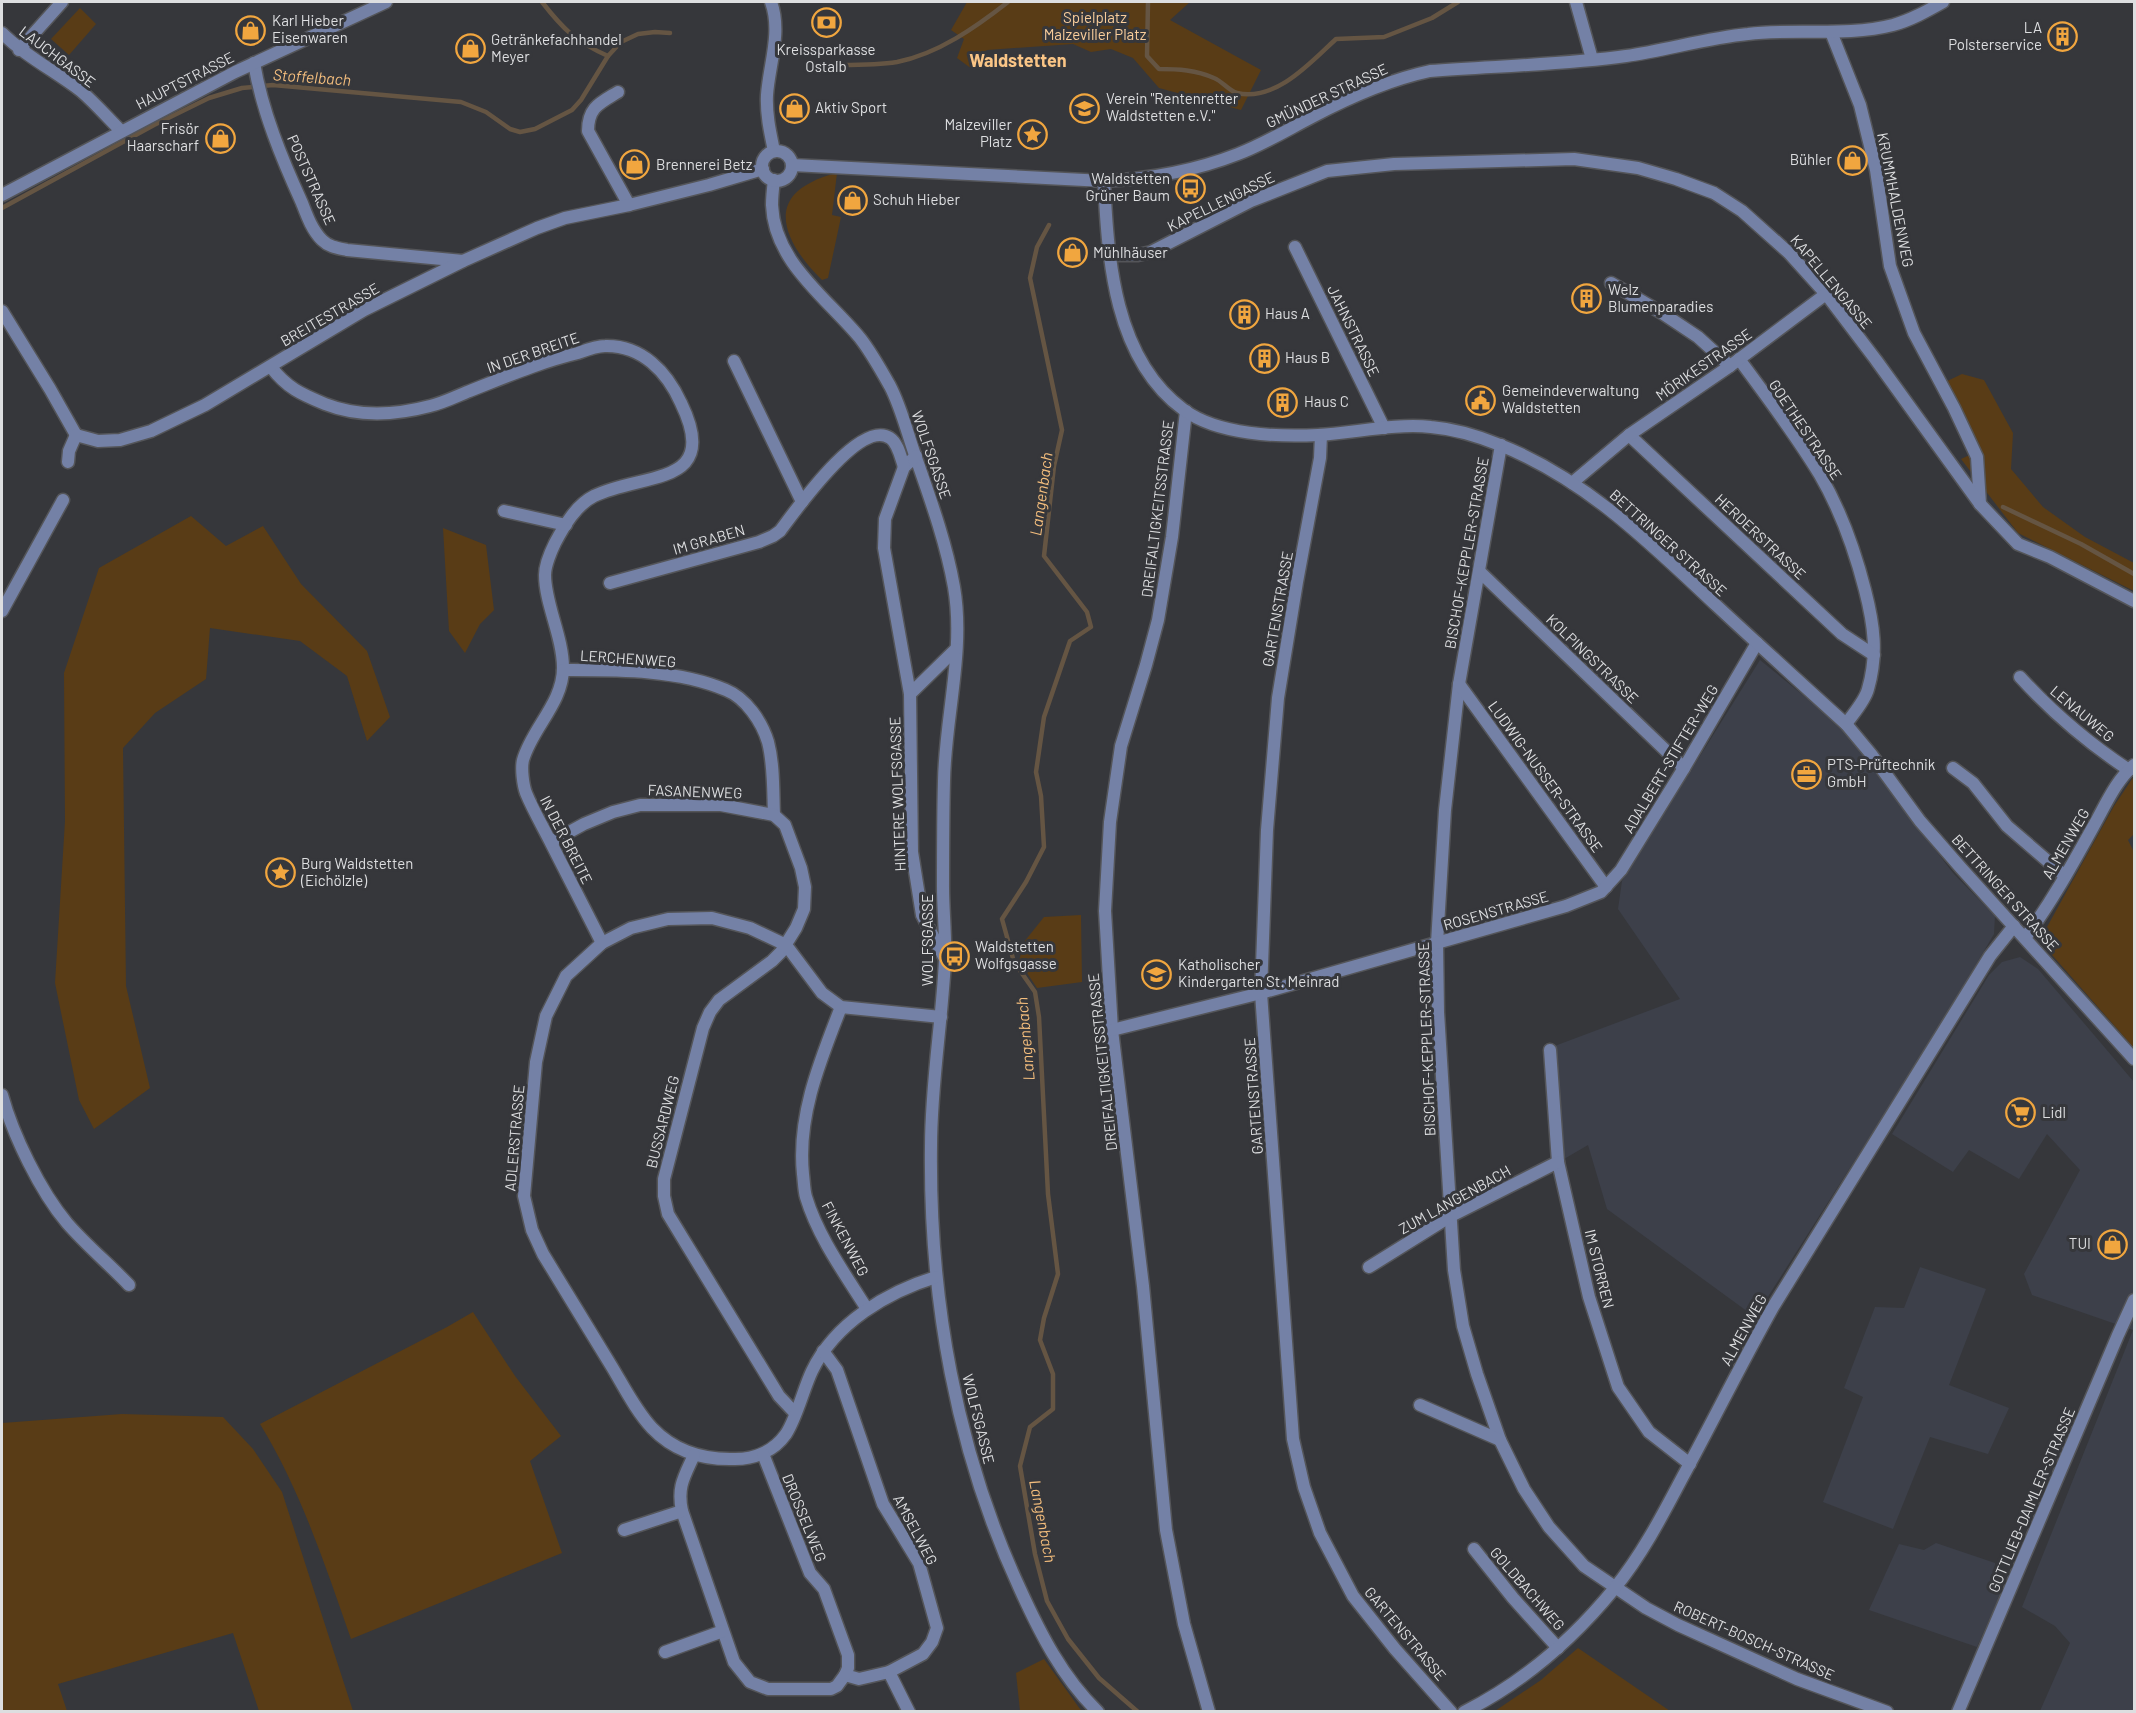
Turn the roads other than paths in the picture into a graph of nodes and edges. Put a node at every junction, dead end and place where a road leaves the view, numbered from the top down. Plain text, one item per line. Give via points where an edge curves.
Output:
1 (62, 2) edge
2 (386, 2) edge
3 (771, 2) edge
4 (1576, 2) edge
5 (1943, 2) edge
6 (1831, 32) junction
7 (2, 33) edge
8 (19, 50) junction
9 (1592, 59) junction
10 (255, 63) junction
11 (618, 92) dead end
12 (121, 131) junction
13 (774, 151) junction
14 (792, 165) junction
15 (763, 169) junction
16 (774, 180) junction
17 (1104, 181) junction
18 (2, 195) edge
19 (629, 205) junction
20 (1295, 247) dead end
21 (1109, 255) junction
22 (463, 261) junction
23 (1611, 283) dead end
24 (1826, 294) junction
25 (2, 311) edge
26 (734, 361) dead end
27 (1734, 363) junction
28 (271, 367) junction
29 (1186, 411) junction
30 (1384, 428) junction
31 (76, 435) junction
32 (1321, 435) junction
33 (1629, 435) junction
34 (1501, 445) junction
35 (916, 456) junction
36 (68, 462) dead end
37 (904, 467) junction
38 (1572, 483) junction
39 (63, 500) dead end
40 (802, 502) junction
41 (1980, 504) junction
42 (504, 511) dead end
43 (566, 525) junction
44 (1480, 572) junction
45 (610, 583) dead end
46 (2134, 601) edge
47 (2, 610) edge
48 (1757, 643) junction
49 (956, 649) junction
50 (1874, 655) junction
51 (563, 670) junction
52 (2020, 677) dead end
53 (1459, 684) junction
54 (910, 694) junction
55 (1846, 724) junction
56 (2132, 767) edge
57 (1684, 768) junction
58 (1953, 768) dead end
59 (774, 815) junction
60 (551, 842) junction
61 (2065, 876) junction
62 (1606, 887) junction
63 (2014, 926) junction
64 (2025, 938) junction
65 (602, 943) junction
66 (1437, 943) junction
67 (786, 945) junction
68 (945, 958) junction
69 (1261, 993) junction
70 (841, 1007) junction
71 (941, 1017) junction
72 (1112, 1030) junction
73 (1550, 1050) dead end
74 (2134, 1059) edge
75 (2, 1095) edge
76 (1558, 1162) junction
77 (1451, 1216) junction
78 (1369, 1267) dead end
79 (936, 1277) junction
80 (129, 1285) dead end
81 (2134, 1300) edge
82 (867, 1310) junction
83 (823, 1351) junction
84 (1420, 1405) dead end
85 (795, 1413) junction
86 (1500, 1440) junction
87 (763, 1454) junction
88 (694, 1455) junction
89 (1690, 1464) junction
90 (682, 1511) junction
91 (624, 1530) dead end
92 (1474, 1549) dead end
93 (1615, 1588) junction
94 (723, 1631) junction
95 (1558, 1648) junction
96 (665, 1652) dead end
97 (889, 1672) junction
98 (845, 1675) junction
99 (909, 1712) edge
100 (1098, 1712) edge
101 (1209, 1712) edge
102 (1451, 1712) edge
103 (1464, 1712) edge
104 (1887, 1712) edge
105 (1958, 1712) edge

1 - 8 street
2 - 10 street, HAUPTSTRASSE
3 - 13 street via 776,32 767,121
4 - 9 street
5 - 6 street, GMÜNDER STRASSE via 1895,24
6 - 9 street, GMÜNDER STRASSE via 1750,33
6 - 41 street, KRUMMHALDENWEG via 1860,105 1876,170 1890,266 1914,333 1977,457
7 - 8 street, LAUCHGASSE
8 - 12 street, LAUCHGASSE via 82,93
9 - 17 street, GMÜNDER STRASSE via 1430,71 1402,77 1238,154 1199,167
10 - 12 street, HAUPTSTRASSE
10 - 22 street, POSTSTRASSE via 263,102 291,180 322,240 347,250
11 - 19 street via 596,105 588,120 588,131
12 - 18 street, HAUPTSTRASSE
13 - 14 street via 784,152
13 - 15 street via 764,160
14 - 16 street via 787,177
14 - 17 street, GMÜNDER STRASSE
15 - 16 street
15 - 19 street, BREITESTRASSE
16 - 35 street, WOLFSGASSE via 774,218 785,248 802,276 860,339 876,363 891,389
17 - 21 street, BETTRINGER STRASSE
19 - 22 street, BREITESTRASSE via 565,218
20 - 30 street, JAHNSTRASSE
21 - 24 street, KAPELLENGASSE via 1151,252 1251,201 1327,171 1394,164 1574,159 1638,168 1714,193 1760,226
21 - 29 street, BETTRINGER STRASSE via 1124,322 1141,361 1156,385
22 - 28 street, BREITESTRASSE via 364,310
23 - 27 street, GOETHESTRASSE
24 - 27 street, MÖRIKESTRASSE
24 - 41 street, KAPELLENGASSE
25 - 31 street
26 - 40 street
27 - 33 street, MÖRIKESTRASSE
27 - 50 street, GOETHESTRASSE via 1810,460 1843,521 1874,625
28 - 31 street, BREITESTRASSE via 205,405 134,436 98,441
28 - 43 street, IN DER BREITE via 283,382 301,394 337,408 385,413 431,406 553,358 604,346 627,349 647,358 664,372 690,421 694,440 689,457 679,469 659,478 592,497
29 - 32 street, BETTRINGER STRASSE via 1215,425 1249,433
29 - 72 street, DREIFALTIGKEITSSTRASSE via 1158,620 1121,746 1110,822 1105,911
30 - 32 street, BETTRINGER STRASSE
30 - 34 street, BETTRINGER STRASSE via 1429,426
31 - 36 street
32 - 69 street, GARTENSTRASSE via 1278,698 1267,830
33 - 38 street, MÖRIKESTRASSE
33 - 50 street, HERDERSTRASSE via 1842,634
34 - 38 street, BETTRINGER STRASSE
34 - 44 street, BISCHOF-KEPPLER-STRASSE
35 - 37 street, HINTERE WOLFSGASSE
35 - 49 street, WOLFSGASSE via 955,591
37 - 40 street, IM GRABEN via 894,441 888,436 871,436 834,464
37 - 54 street, HINTERE WOLFSGASSE via 883,534
38 - 48 street, BETTRINGER STRASSE via 1642,535
39 - 47 street
40 - 45 street, IM GRABEN via 780,531 759,542
41 - 46 street, KAPELLENGASSE via 2018,544
42 - 43 street
43 - 51 street, IN DER BREITE via 545,574
44 - 53 street, BISCHOF-KEPPLER-STRASSE
44 - 57 street, KOLPINGSTRASSE
48 - 55 street, BETTRINGER STRASSE
48 - 57 street, ADALBERT-STIFTER-WEG
49 - 54 street
49 - 68 street, WOLFSGASSE via 944,775
50 - 55 street, GOETHESTRASSE via 1868,692
51 - 59 street, LERCHENWEG via 657,673 728,690 753,711 767,741
51 - 60 street, IN DER BREITE via 559,692 523,762 524,790
52 - 56 street, LENAUWEG via 2050,710 2097,749
53 - 62 street, LUDWIG-NUSSER-STRASSE
53 - 66 street, BISCHOF-KEPPLER-STRASSE via 1445,810
54 - 68 street, HINTERE WOLFSGASSE via 912,852 922,915
55 - 63 street, BETTRINGER STRASSE via 1920,821
56 - 61 street, ALMENWEG via 2118,784
57 - 62 street, ADALBERT-STIFTER-WEG via 1622,870
58 - 61 street via 1973,783 2007,826
59 - 60 street, FASANENWEG via 721,805 640,805 613,812
59 - 67 street via 785,825 794,844 805,887 804,909
60 - 65 street, IN DER BREITE
61 - 64 street, ALMENWEG
62 - 66 street, ROSENSTRASSE via 1566,906
63 - 64 street, BETTRINGER STRASSE
63 - 89 street, ALMENWEG via 1990,956 1773,1307
64 - 74 street, BETTRINGER STRASSE
65 - 67 street, ADLERSTRASSE via 631,928 668,919 712,918 750,928
65 - 88 street, ADLERSTRASSE via 566,976 546,1016 536,1062 524,1196 543,1254 632,1400 652,1428
66 - 69 street, ROSENSTRASSE
66 - 77 street, BISCHOF-KEPPLER-STRASSE
67 - 70 street, ADLERSTRASSE via 822,993
67 - 85 street, BUSSARDWEG via 772,961 719,1000 710,1012 664,1179 664,1196 668,1214 779,1396
68 - 71 street, WOLFSGASSE
69 - 72 street, ROSENSTRASSE
69 - 102 street, GARTENSTRASSE via 1293,1439 1305,1487 1320,1533 1353,1596
70 - 71 street
70 - 82 street, FINKENWEG via 815,1076 806,1114 802,1159 806,1196 821,1233
71 - 79 street, WOLFSGASSE via 931,1142
72 - 101 street, DREIFALTIGKEITSSTRASSE via 1166,1530 1184,1624
73 - 76 street, IM STORREN
75 - 80 street via 20,1144 66,1222
76 - 77 street, ZUM LANGENBACH
76 - 89 street, IM STORREN via 1589,1297 1618,1387 1649,1432
77 - 78 street, ZUM LANGENBACH
77 - 86 street, BISCHOF-KEPPLER-STRASSE via 1463,1326
79 - 82 street via 914,1284
79 - 100 street, WOLFSGASSE via 954,1392 983,1499 1040,1633 1065,1673
81 - 105 street, GOTTLIEB-DAIMLER-STRASSE
82 - 83 street
83 - 85 street
83 - 97 street, AMSELWEG via 837,1370 883,1504 919,1563 937,1628 923,1654
84 - 86 street
85 - 87 street via 786,1434
86 - 93 street, BISCHOF-KEPPLER-STRASSE via 1524,1489 1550,1527 1584,1566
87 - 88 street, ADLERSTRASSE via 718,1460
87 - 98 street, DROSSELWEG via 810,1573 824,1589 848,1655
88 - 90 street via 682,1482
89 - 93 street, ALMENWEG via 1656,1528
90 - 91 street
90 - 94 street
92 - 95 street, GOLDBACHWEG
93 - 95 street, ALMENWEG
93 - 104 street, ROBERT-BOSCH-STRASSE via 1678,1625 1797,1679
94 - 96 street
94 - 98 street via 741,1672 750,1682 768,1689 831,1689
95 - 103 street, ALMENWEG via 1501,1691
97 - 98 street, AMSELWEG via 859,1679
97 - 99 street

